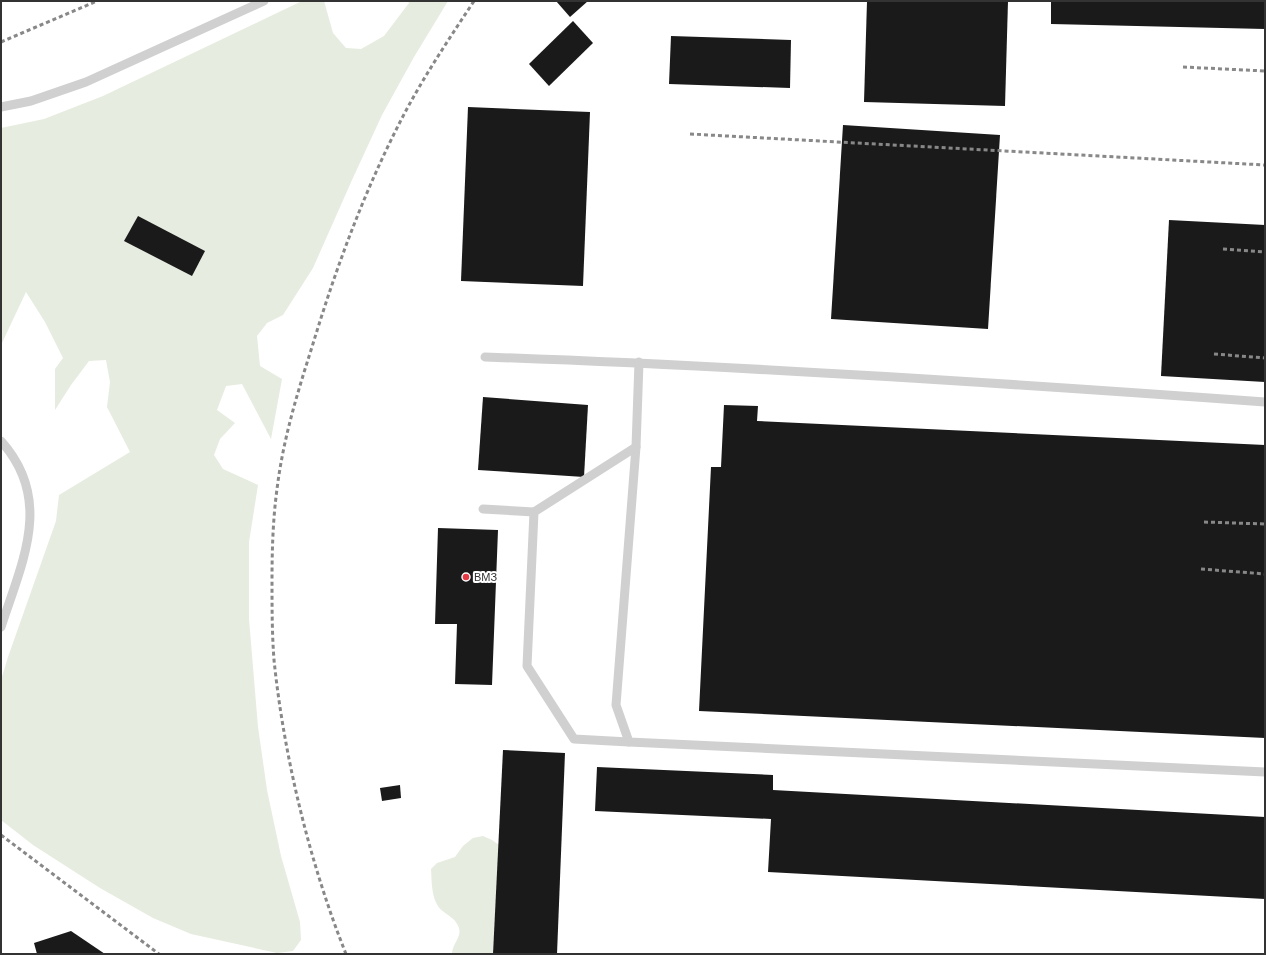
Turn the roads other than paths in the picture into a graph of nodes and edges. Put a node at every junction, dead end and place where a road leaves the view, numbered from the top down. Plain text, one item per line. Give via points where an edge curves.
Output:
1 (264, 1) edge
2 (1, 107) edge
3 (485, 357) dead end
4 (640, 362) junction
5 (1265, 402) edge
6 (1, 441) edge
7 (636, 447) junction
8 (483, 509) dead end
9 (534, 512) junction
10 (1, 627) edge
11 (629, 742) junction
12 (1265, 772) edge

1 - 2 lane via 86,82 32,101
3 - 4 lane
4 - 5 lane
4 - 7 lane
6 - 10 lane via 22,470 30,510 30,529
7 - 9 lane
7 - 11 lane via 616,705
8 - 9 lane
9 - 11 lane via 527,666 574,739
11 - 12 lane

